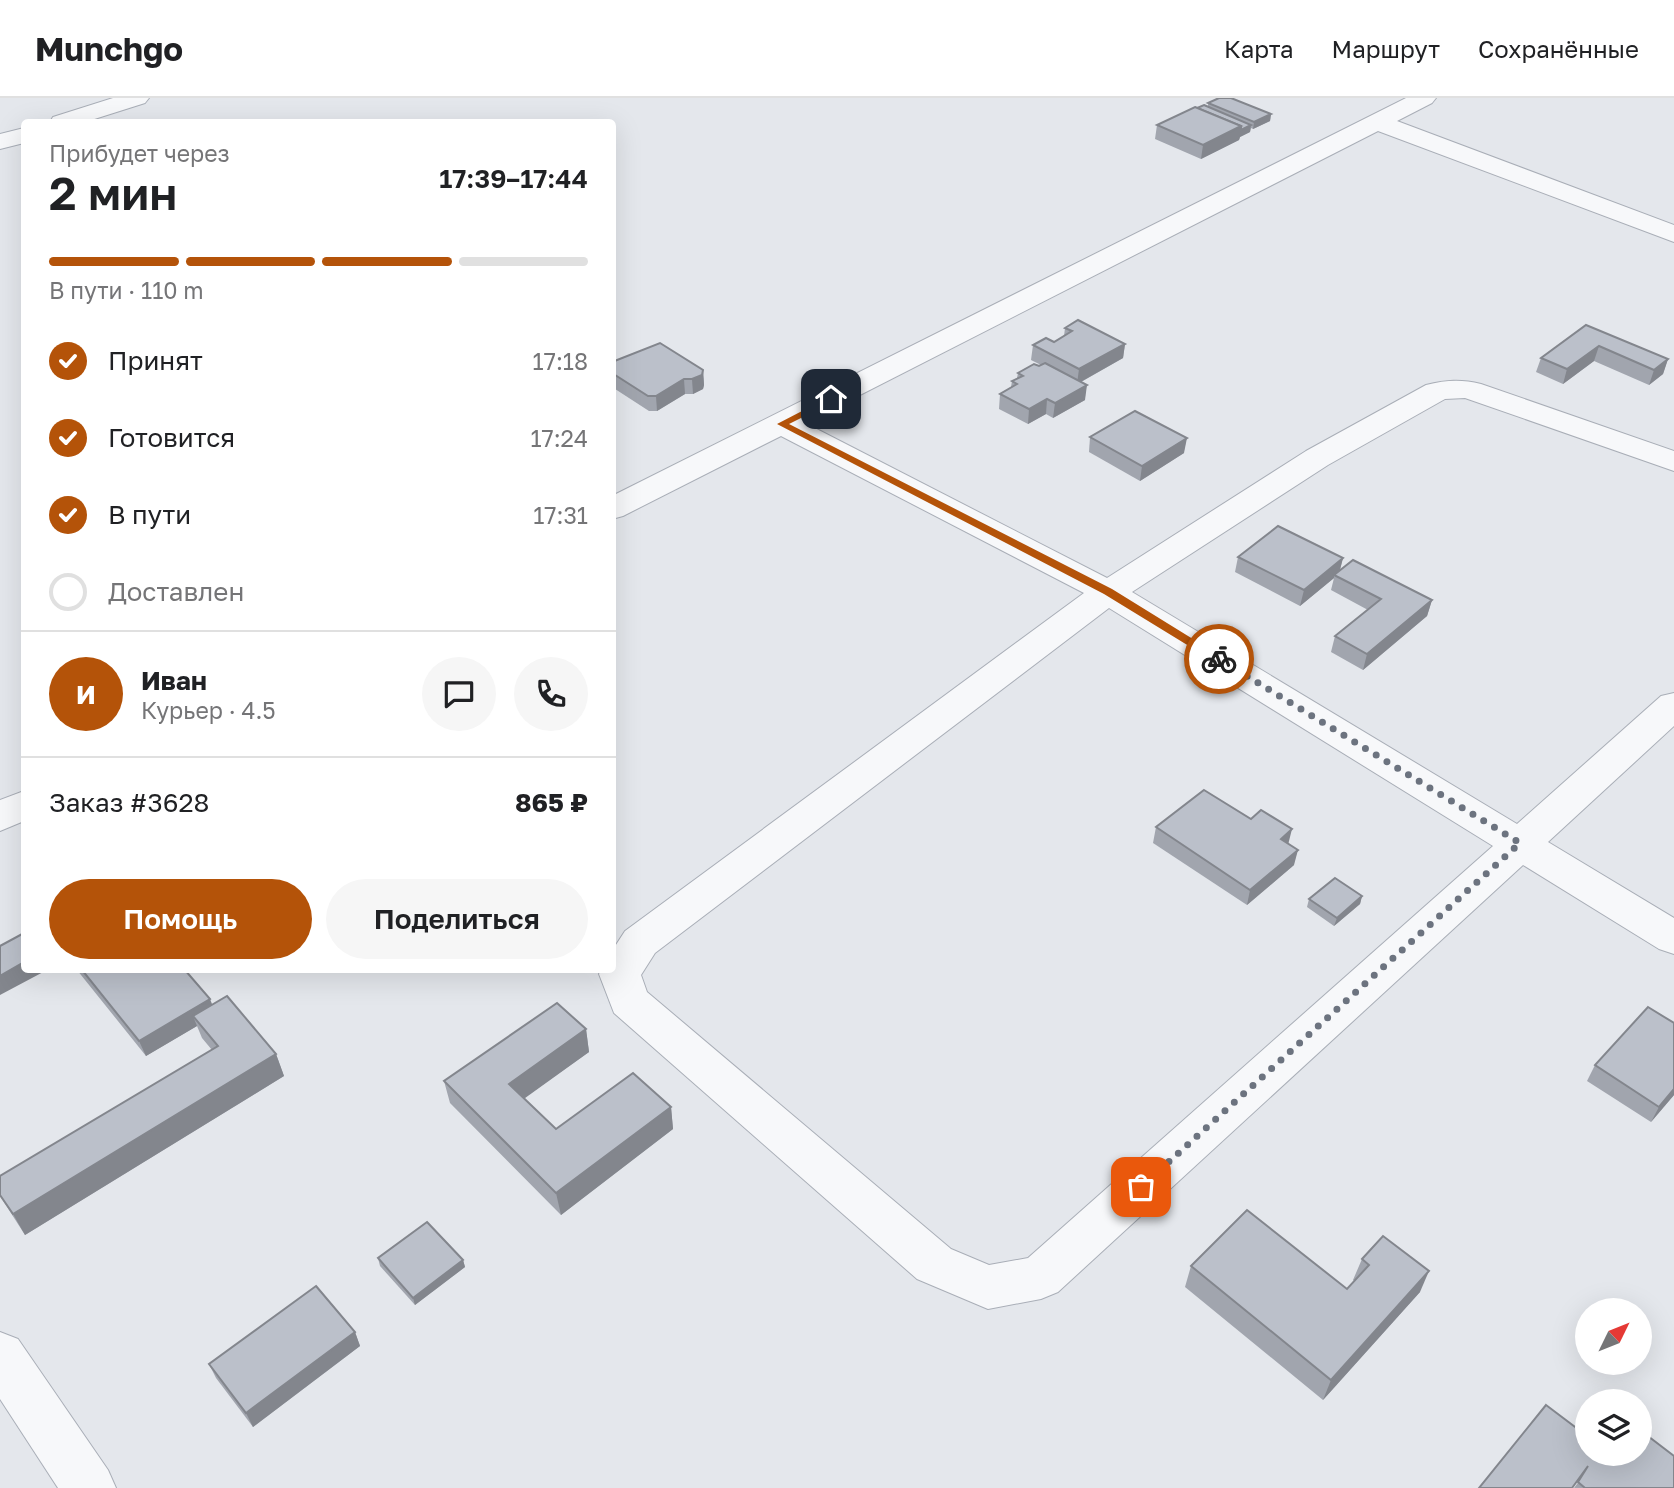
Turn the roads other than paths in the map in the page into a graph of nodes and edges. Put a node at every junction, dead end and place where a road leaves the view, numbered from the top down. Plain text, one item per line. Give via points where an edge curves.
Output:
1 (138, 98) edge
2 (1424, 98) edge
3 (72, 119) edge
4 (1378, 122) junction
5 (21, 136) edge
6 (0, 142) edge
7 (1674, 234) edge
8 (782, 424) junction
9 (1674, 462) edge
10 (616, 507) edge
11 (1108, 592) junction
12 (1674, 705) edge
13 (21, 806) edge
14 (0, 817) edge
15 (1520, 843) junction
16 (1674, 938) edge
17 (0, 1355) edge
18 (89, 1488) edge

1 - 3 street
2 - 4 street
4 - 7 street
4 - 8 street
5 - 6 street
8 - 10 street
8 - 11 street
9 - 11 street via 1470,390 1437,391 1317,458
11 - 15 street
11 - 15 street via 640,943 620,974 629,1000 934,1264 988,1287 1041,1277
12 - 15 street
13 - 14 street
15 - 16 street
17 - 18 street

